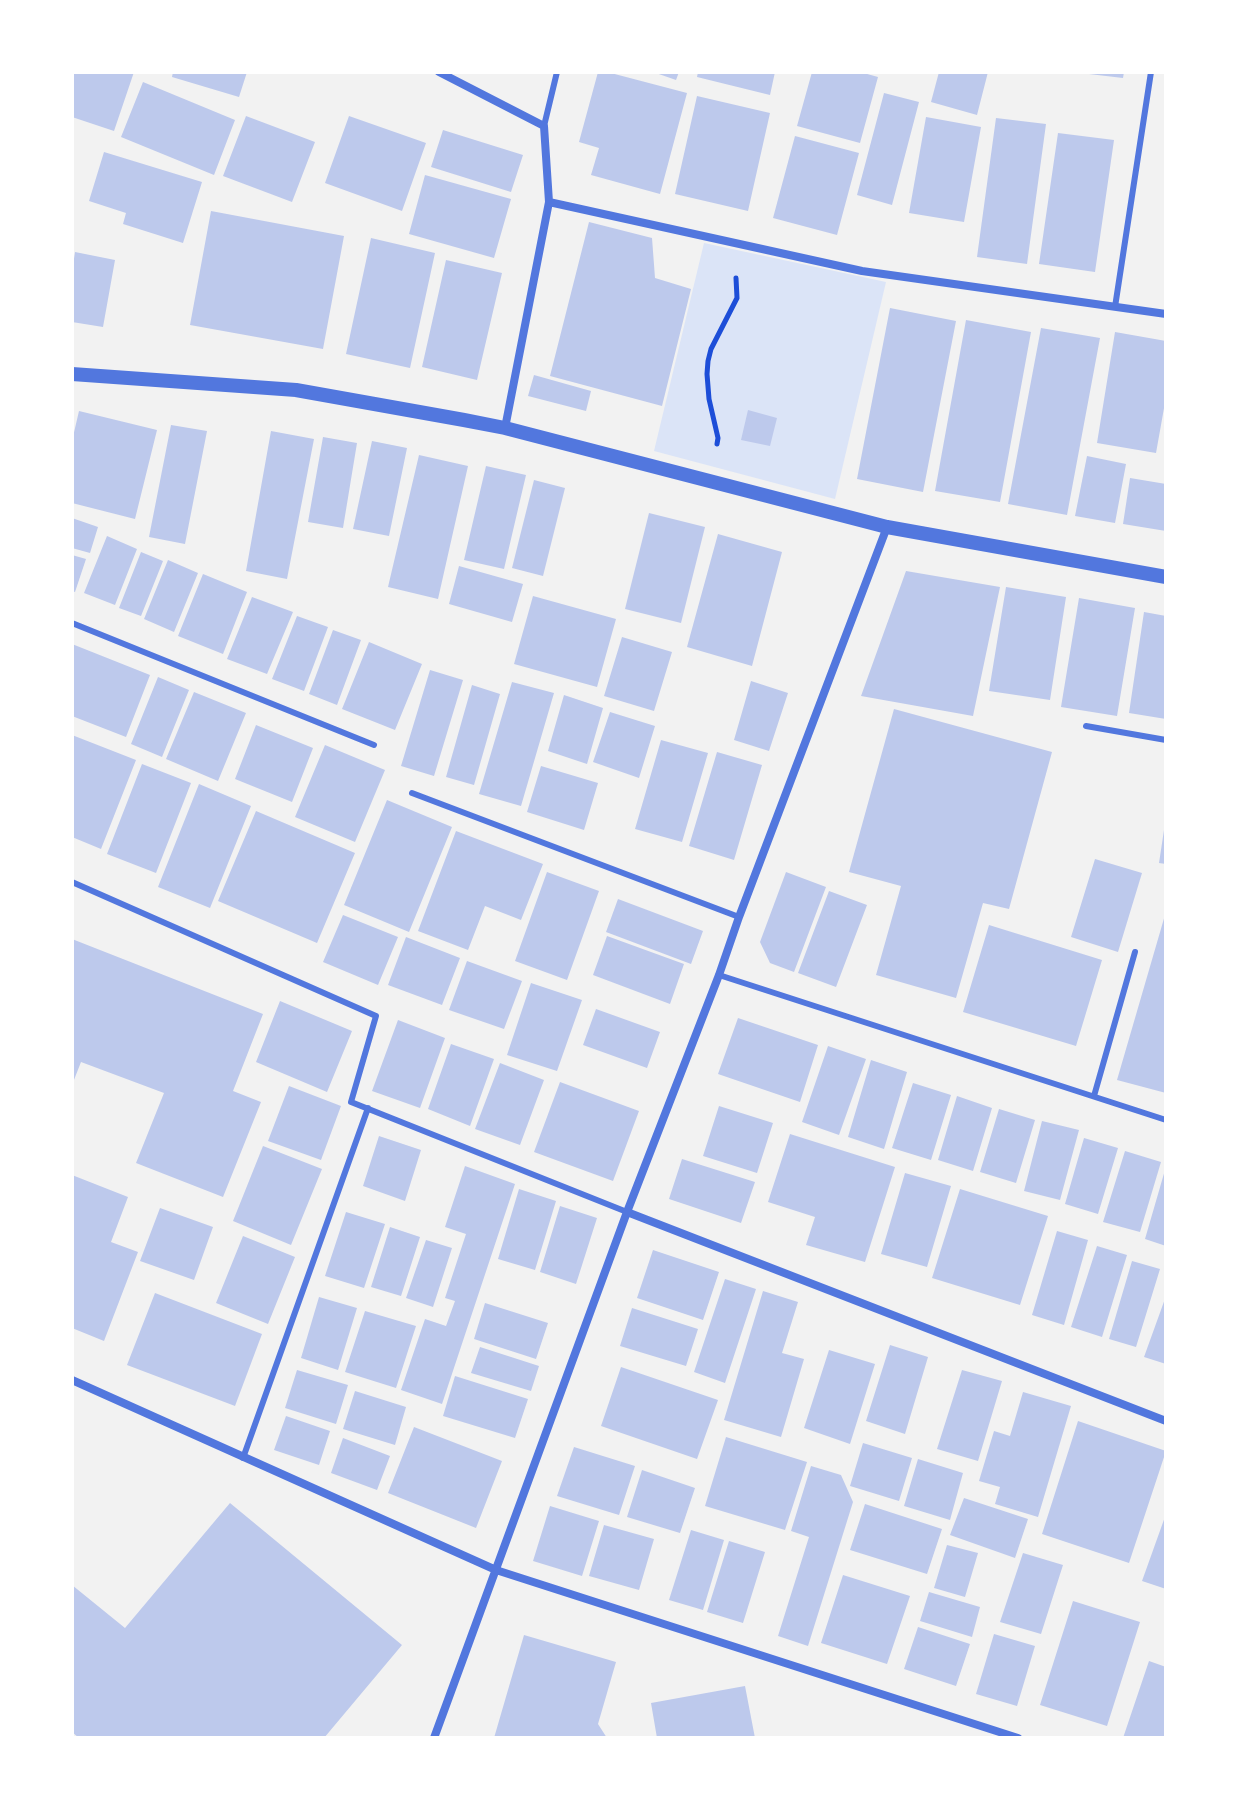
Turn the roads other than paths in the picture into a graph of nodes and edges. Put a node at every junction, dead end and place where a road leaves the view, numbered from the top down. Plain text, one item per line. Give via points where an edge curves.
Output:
1 (439, 72) edge
2 (557, 72) edge
3 (1151, 72) edge
4 (544, 126) junction
5 (549, 202) junction
6 (1115, 307) junction
7 (1166, 314) edge
8 (72, 374) edge
9 (505, 428) junction
10 (887, 527) junction
11 (1166, 577) edge
12 (72, 623) edge
13 (1086, 726) dead end
14 (1166, 740) edge
15 (374, 745) dead end
16 (412, 793) dead end
17 (72, 882) edge
18 (739, 917) junction
19 (1135, 952) dead end
20 (719, 975) junction
21 (1094, 1096) junction
22 (368, 1108) junction
23 (1166, 1120) edge
24 (627, 1212) junction
25 (72, 1380) edge
26 (1166, 1421) edge
27 (243, 1458) junction
28 (496, 1570) junction
29 (434, 1738) edge
30 (1018, 1738) edge

1 - 4 street
2 - 4 lane
3 - 6 lane
4 - 5 street
5 - 6 street via 862,271
5 - 9 street
6 - 7 street
8 - 9 street via 296,390
9 - 10 street
10 - 11 street
10 - 18 street
12 - 15 lane
13 - 14 lane
16 - 18 lane
17 - 22 lane via 376,1016 351,1102
18 - 20 street
19 - 21 lane
20 - 21 lane
20 - 24 street
21 - 23 lane
22 - 24 lane
22 - 27 lane
24 - 26 street
24 - 28 street
25 - 27 street
27 - 28 street
28 - 29 street
28 - 30 street

